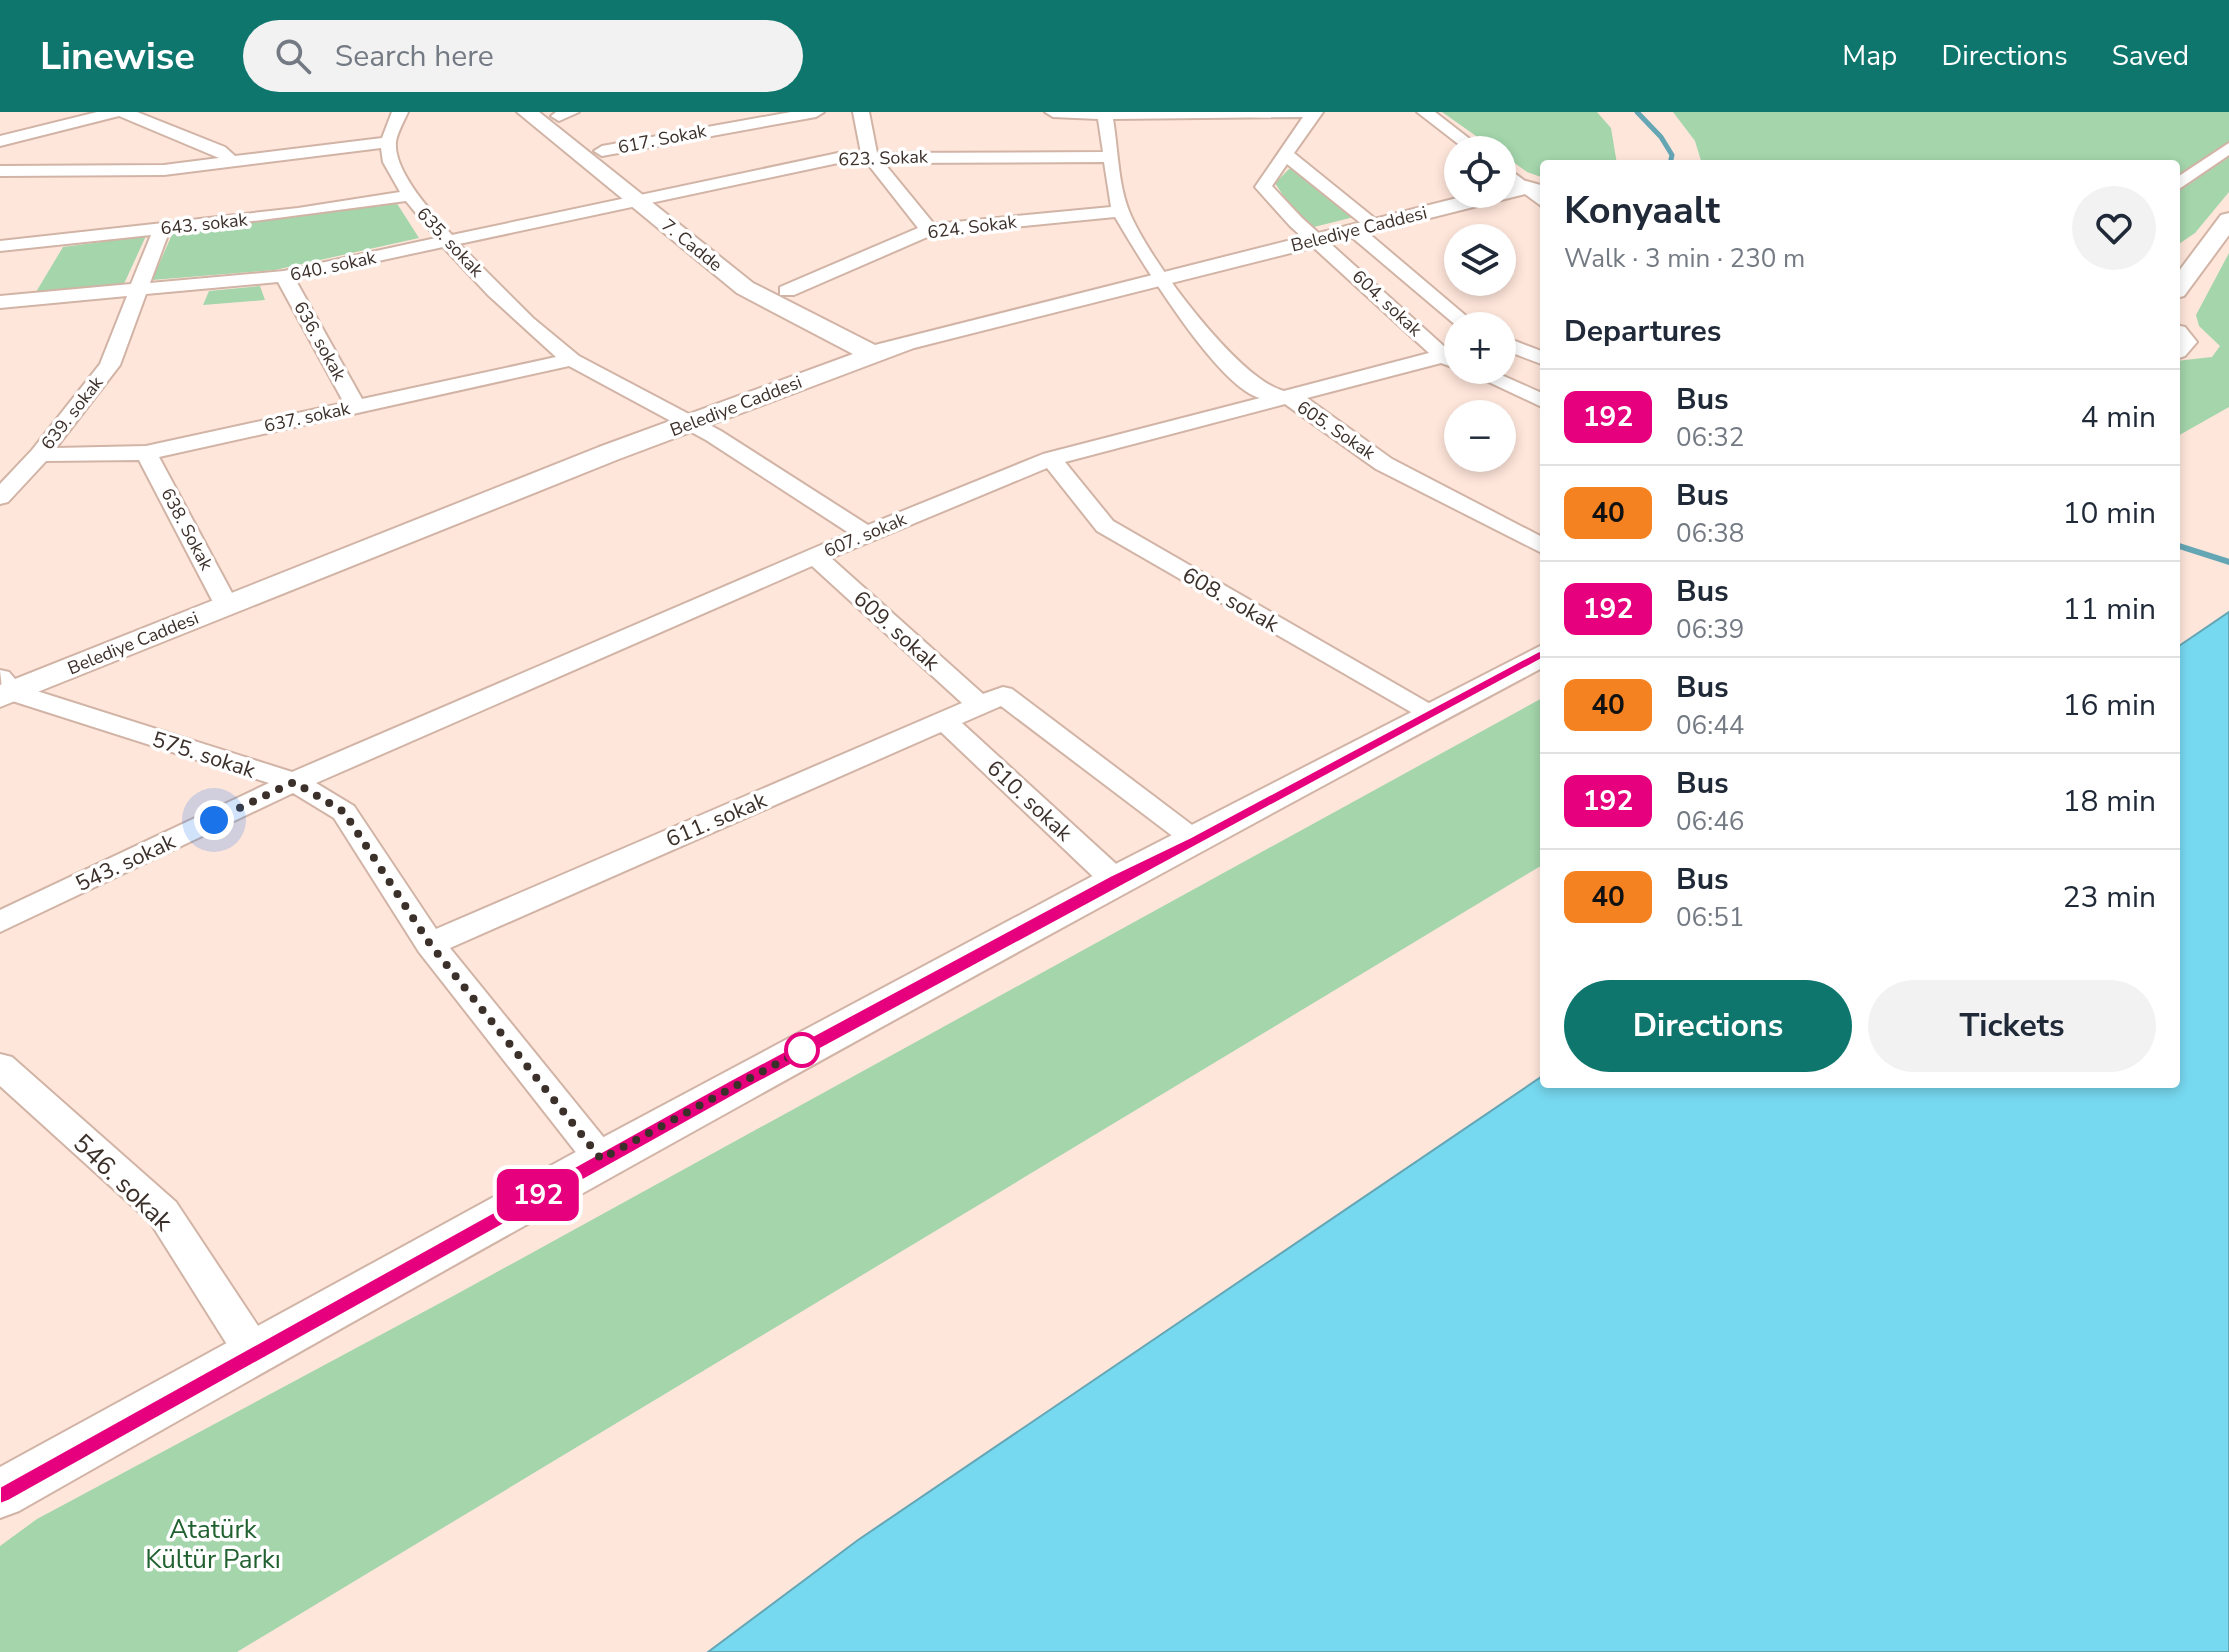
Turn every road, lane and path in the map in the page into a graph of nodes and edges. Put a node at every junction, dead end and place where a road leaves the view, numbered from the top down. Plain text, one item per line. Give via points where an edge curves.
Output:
1 (115, 112) edge
2 (123, 112) edge
3 (400, 112) edge
4 (527, 112) edge
5 (816, 112) edge
6 (861, 112) edge
7 (1053, 112) edge
8 (1309, 112) edge
9 (1315, 112) edge
10 (1425, 112) edge
11 (562, 113) edge
12 (1104, 114) edge
13 (1457, 136) edge
14 (0, 141) edge
15 (388, 142) junction
16 (2229, 148) edge
17 (602, 151) junction
18 (1286, 155) junction
19 (870, 156) junction
20 (1109, 157) junction
21 (231, 161) junction
22 (0, 171) edge
23 (1516, 178) edge
24 (2180, 183) edge
25 (1535, 190) edge
26 (407, 196) junction
27 (662, 197) junction
28 (638, 202) junction
29 (1444, 208) edge
30 (1120, 211) junction
31 (2229, 220) edge
32 (1364, 227) junction
33 (162, 228) junction
34 (929, 230) junction
35 (1318, 239) junction
36 (449, 241) junction
37 (0, 246) edge
38 (284, 276) junction
39 (1160, 277) junction
40 (2180, 286) edge
41 (139, 290) junction
42 (787, 291) junction
43 (0, 302) edge
44 (1453, 312) edge
45 (905, 343) junction
46 (1516, 348) edge
47 (1444, 349) edge
48 (873, 354) junction
49 (1540, 357) edge
50 (571, 360) junction
51 (1444, 360) edge
52 (1504, 384) edge
53 (1279, 398) junction
54 (1540, 400) edge
55 (356, 407) junction
56 (692, 423) junction
57 (146, 453) junction
58 (40, 455) junction
59 (1051, 459) junction
60 (0, 497) edge
61 (866, 534) junction
62 (1540, 545) edge
63 (815, 556) junction
64 (227, 606) junction
65 (1540, 656) edge
66 (4, 689) edge
67 (991, 700) junction
68 (1430, 715) junction
69 (944, 720) junction
70 (294, 782) junction
71 (1197, 840) junction
72 (1115, 880) junction
73 (0, 922) edge
74 (430, 944) junction
75 (0, 1066) edge
76 (601, 1159) junction
77 (254, 1353) junction
78 (0, 1494) edge

1 - 14 street
2 - 21 street via 219,150
3 - 15 street
4 - 28 main road, 7. Cadde
5 - 17 street, 617. Sokak
6 - 19 street
7 - 12 street
8 - 9 street
8 - 12 street
8 - 18 street
10 - 13 street
11 - 17 main road, 7. Cadde
12 - 20 street, 605. Sokak
15 - 21 street
15 - 26 street, 635. sokak via 386,155
16 - 24 street
17 - 27 main road, 7. Cadde
18 - 32 street
18 - 35 street, 604. sokak via 1263,187
19 - 20 street, 623. Sokak
19 - 27 street, 623. Sokak via 838,158
19 - 34 street
20 - 30 street, 605. Sokak
21 - 22 street via 135,172
23 - 25 street
26 - 33 street, 643. sokak
26 - 36 street, 635. sokak
27 - 28 street, 640. sokak
27 - 42 main road, 7. Cadde
28 - 36 street, 640. sokak
28 - 48 main road, 7. Cadde via 745,288
29 - 32 main road, Belediye Caddesi
30 - 34 street, 624. Sokak
30 - 39 street, 605. Sokak
31 - 40 main road
32 - 35 main road, Belediye Caddesi
32 - 44 street
33 - 37 street, 643. sokak
33 - 41 street, 639. sokak
34 - 42 street, 624. Sokak
35 - 39 main road, Belediye Caddesi
35 - 47 street, 604. sokak
36 - 38 street, 640. sokak
36 - 50 street, 635. sokak via 519,316
38 - 41 street, 640. sokak
38 - 55 street, 636. sokak
39 - 45 main road, Belediye Caddesi
39 - 53 street, 605. Sokak via 1215,351 1261,392
41 - 43 street, 640. sokak
41 - 58 street, 639. sokak via 110,365
42 - 45 main road, 7. Cadde
45 - 48 main road, Belediye Caddesi
46 - 49 street
48 - 56 main road, Belediye Caddesi
50 - 55 street, 637. sokak
50 - 56 street, 635. sokak
51 - 53 street, 607. sokak
52 - 54 street
53 - 59 street, 607. sokak
53 - 62 street, 605. Sokak via 1298,401 1384,464
55 - 57 street, 637. sokak
56 - 61 street, 635. sokak
56 - 64 main road, Belediye Caddesi
57 - 58 street, 637. sokak
57 - 64 street, 638. Sokak
58 - 60 street, 639. sokak
59 - 61 street, 607. sokak
59 - 68 street, 608. sokak via 1105,526
61 - 63 street, 607. sokak
63 - 67 street, 609. sokak
63 - 70 street, 607. sokak
64 - 66 main road, Belediye Caddesi
65 - 68 main road
66 - 70 street, 575. sokak
67 - 69 street, 611. sokak
67 - 71 street, 609. sokak
68 - 71 main road
69 - 72 street, 610. sokak
69 - 74 street, 611. sokak
70 - 73 street, 543. sokak
70 - 74 street, 575. sokak via 344,812
71 - 72 main road
72 - 76 main road
74 - 76 street, 575. sokak
75 - 77 street, 546. sokak via 163,1212
76 - 77 main road
77 - 78 main road

